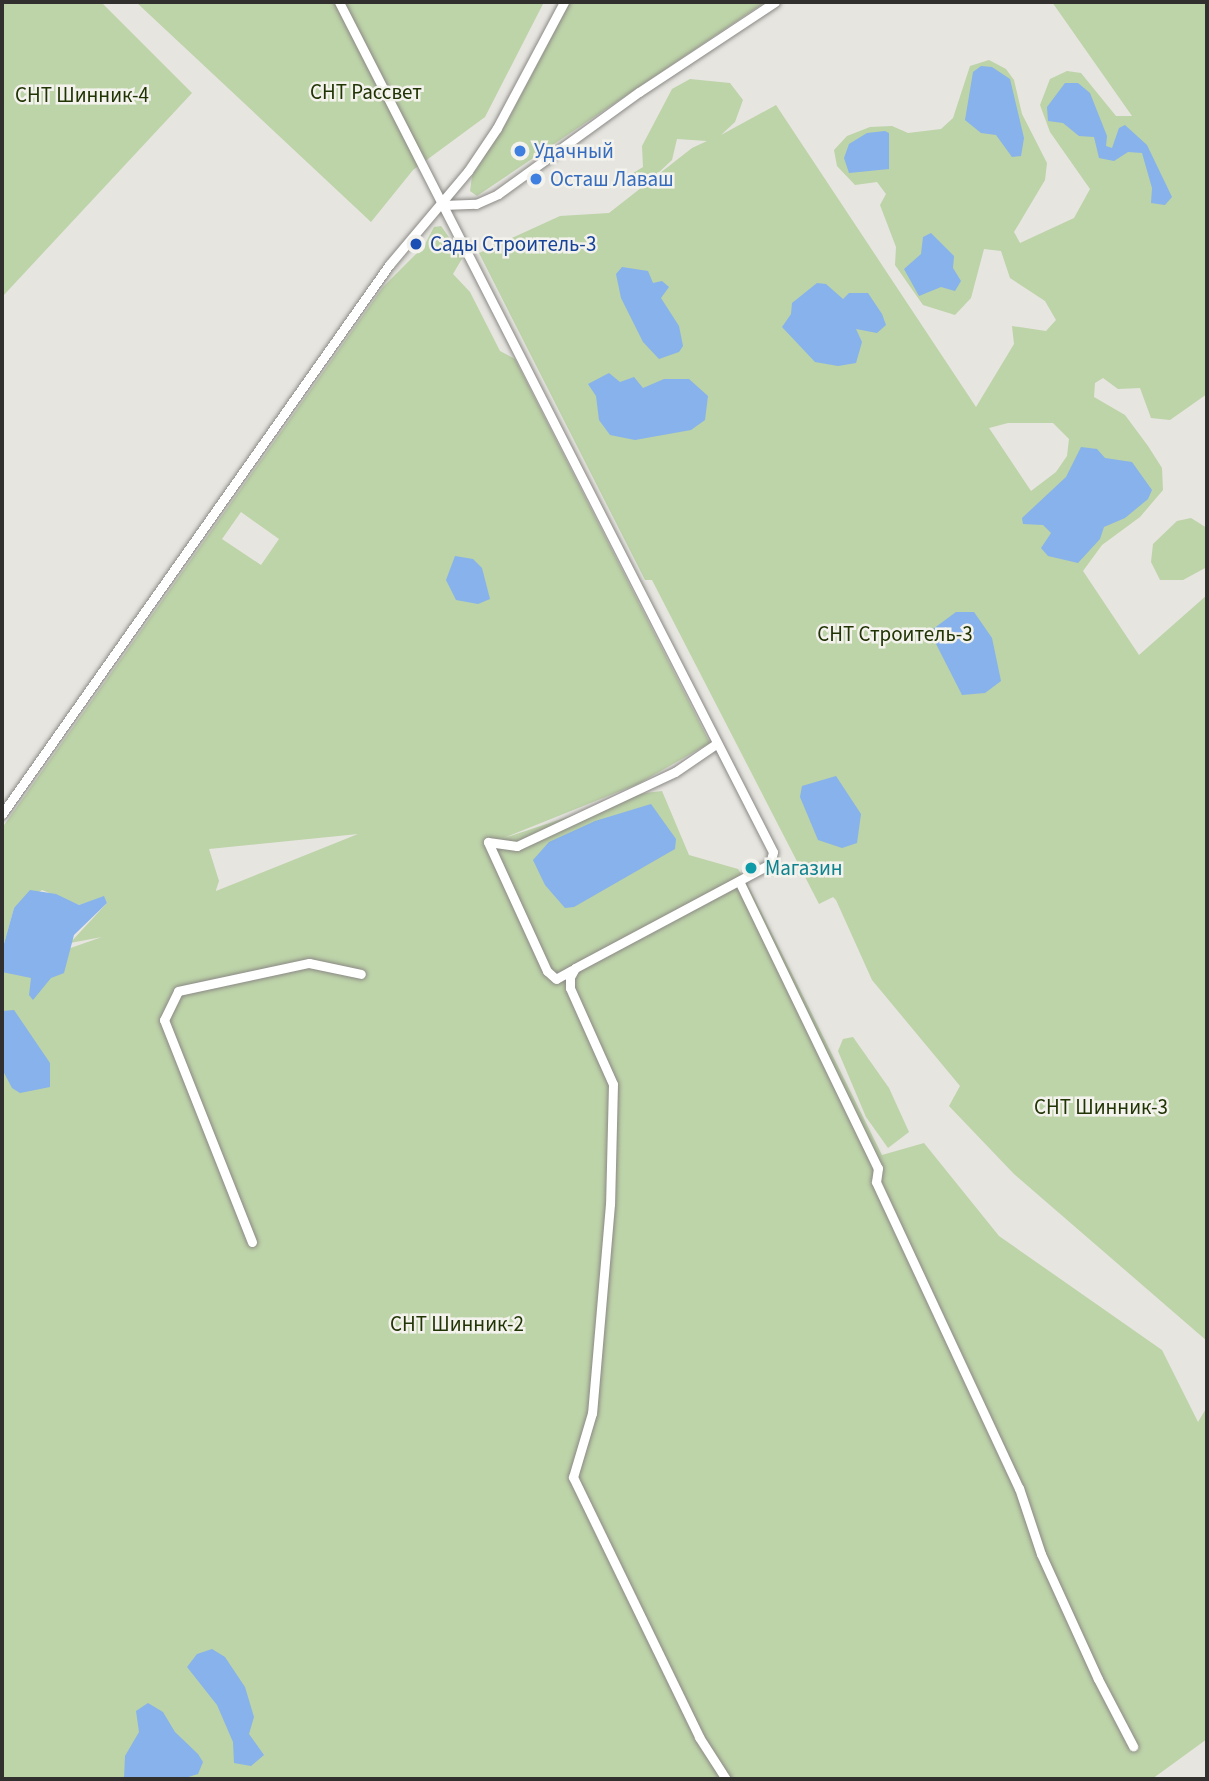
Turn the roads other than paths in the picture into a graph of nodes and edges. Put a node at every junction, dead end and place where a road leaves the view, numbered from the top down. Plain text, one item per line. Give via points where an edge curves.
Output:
1 (339, 2) edge
2 (564, 2) edge
3 (775, 2) edge
4 (442, 205) junction
5 (716, 744) junction
6 (2, 814) edge
7 (739, 881) junction
8 (575, 968) junction
9 (361, 974) dead end
10 (252, 1242) dead end
11 (1133, 1746) dead end
12 (726, 1779) edge

1 - 4 street
2 - 4 street via 497,128
3 - 4 street via 639,92 498,194 476,204
4 - 5 street
4 - 6 street via 423,220 389,265
5 - 7 street via 773,852 771,864
5 - 8 street via 675,772 517,846 488,842 547,971 556,979
7 - 8 street
7 - 11 street via 878,1168 876,1182 1019,1488 1022,1508 1064,1604
8 - 12 street via 570,988 613,1084 613,1159 591,1423 572,1472 699,1737
9 - 10 street via 309,963 178,991 164,1020

